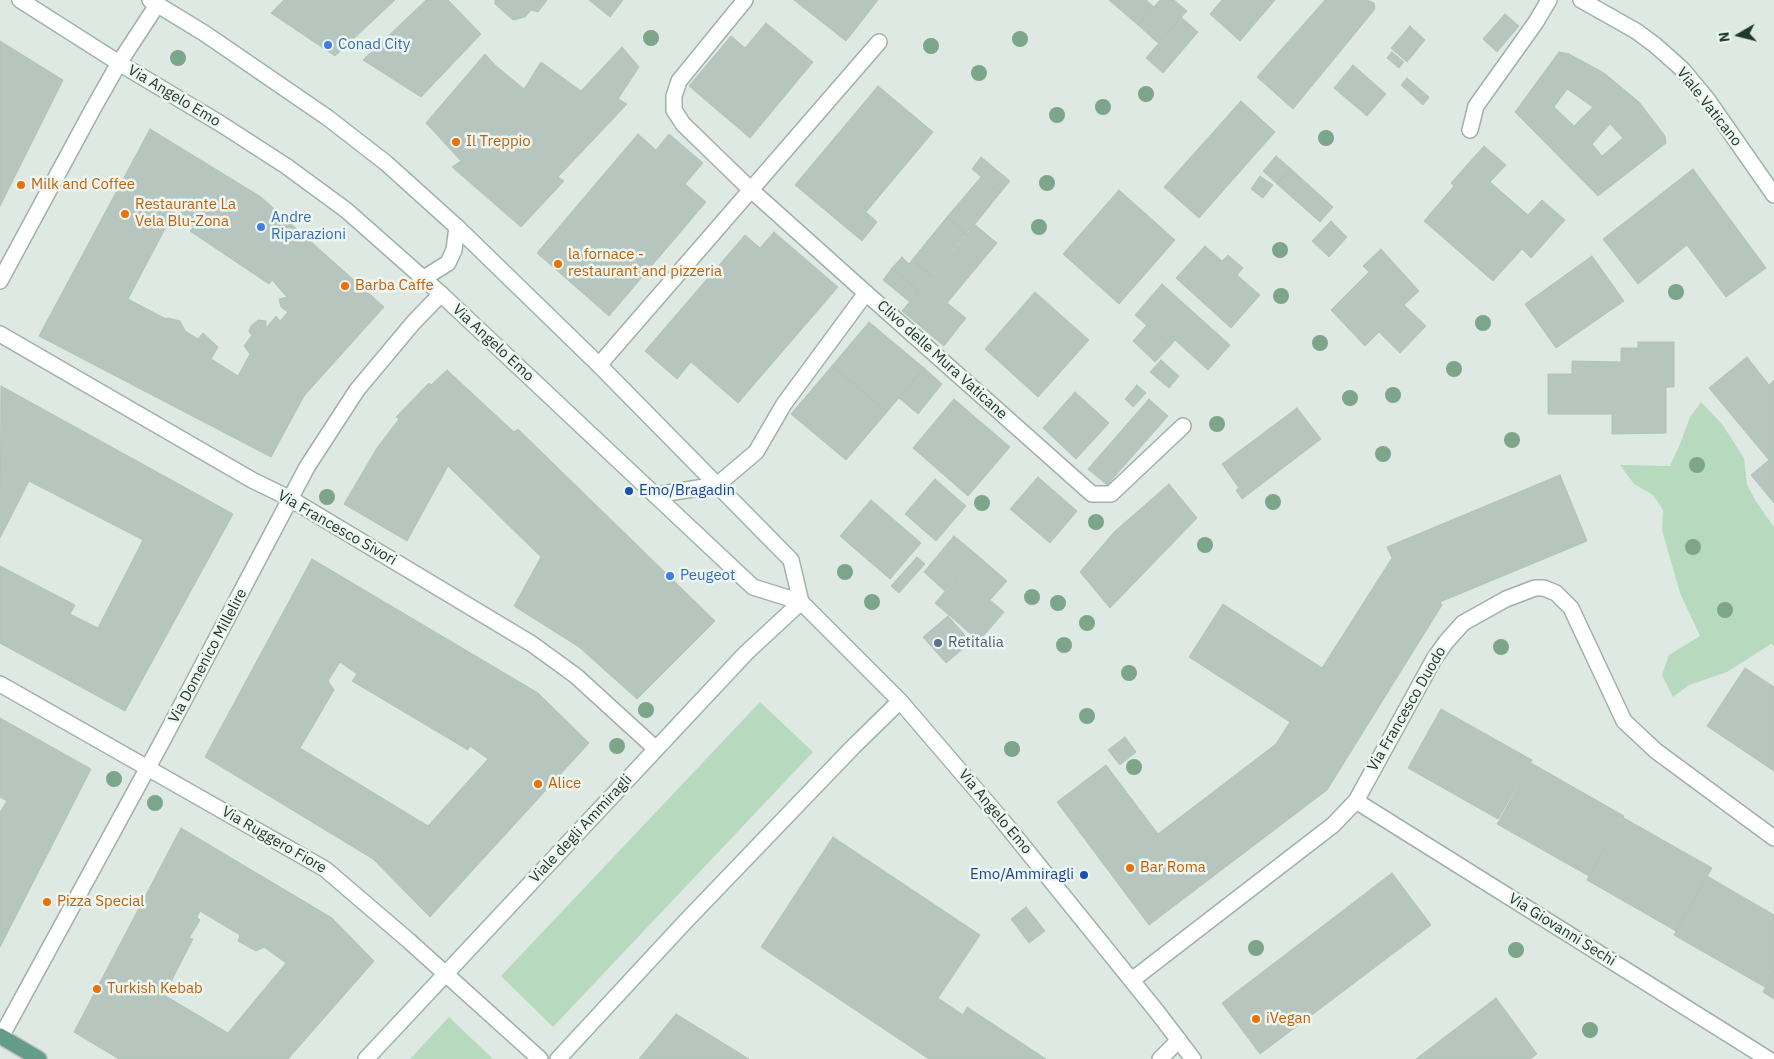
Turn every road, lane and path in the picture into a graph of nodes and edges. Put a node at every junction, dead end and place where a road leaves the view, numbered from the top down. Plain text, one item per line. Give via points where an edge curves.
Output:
1 (20, 0) edge
2 (745, 0) edge
3 (1549, 0) edge
4 (1581, 0) edge
5 (153, 2) edge
6 (879, 42) dead end
7 (119, 63) junction
8 (1470, 130) dead end
9 (750, 189) junction
10 (1774, 196) edge
11 (458, 226) junction
12 (424, 278) junction
13 (0, 280) edge
14 (866, 293) junction
15 (441, 294) junction
16 (0, 334) edge
17 (599, 365) junction
18 (1183, 426) dead end
19 (717, 485) junction
20 (655, 495) junction
21 (289, 498) junction
22 (801, 602) junction
23 (0, 684) edge
24 (900, 701) junction
25 (656, 749) junction
26 (148, 767) junction
27 (1356, 801) junction
28 (1774, 838) edge
29 (445, 974) junction
30 (1132, 980) junction
31 (1, 1037) edge
32 (1179, 1040) junction
33 (39, 1059) edge
34 (366, 1059) edge
35 (540, 1059) edge
36 (558, 1059) edge
37 (1160, 1059) edge
38 (1193, 1059) edge
39 (1768, 1059) edge

1 - 7 street, Via Angelo Emo
2 - 9 street via 679,81 674,110 683,124
3 - 8 street via 1476,106
4 - 10 street, Viale Vaticano via 1636,31 1682,69 1707,99
5 - 7 street
5 - 11 street via 328,118
6 - 9 street
7 - 12 street, Via Angelo Emo via 286,166 346,210
7 - 13 street
9 - 14 street
9 - 17 street
11 - 12 street via 448,263
11 - 17 street
12 - 15 street, Via Angelo Emo
14 - 18 street, Clivo delle Mura Vaticane via 1092,494 1111,494
14 - 19 street, Clivo delle Mura Vaticane via 784,404 756,452
15 - 20 street, Via Angelo Emo
15 - 21 street, Via Domenico Millelire via 357,390
16 - 21 street, Via Francesco Sivori via 252,480
17 - 19 street
19 - 20 street
19 - 22 street via 792,560
20 - 22 street, Via Angelo Emo via 753,587
21 - 25 street, Via Francesco Sivori via 532,644 576,676
21 - 26 street, Via Domenico Millelire
22 - 24 street, Via Angelo Emo
22 - 25 street, Viale degli Ammiragli via 746,653
23 - 26 street, Via Ruggero Fiore
24 - 30 street, Via Angelo Emo
24 - 36 street via 685,922
25 - 29 street, Viale degli Ammiragli
26 - 29 street, Via Ruggero Fiore via 325,868
26 - 31 street, Via Domenico Millelire
27 - 28 street, Via Francesco Duodo via 1446,642 1463,623 1506,599 1544,588 1556,593 1571,608 1624,721 1656,751
27 - 30 street, Via Francesco Duodo via 1333,825
27 - 39 street, Via Giovanni Sechi
29 - 34 street, Viale degli Ammiragli
29 - 35 street, Via Ruggero Fiore
30 - 32 street, Via Angelo Emo
31 - 33 main road
32 - 37 street
32 - 38 street, Via Angelo Emo

